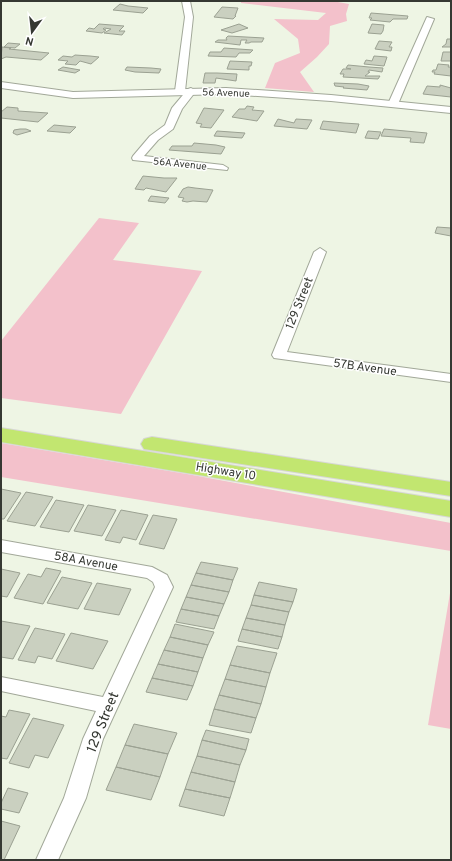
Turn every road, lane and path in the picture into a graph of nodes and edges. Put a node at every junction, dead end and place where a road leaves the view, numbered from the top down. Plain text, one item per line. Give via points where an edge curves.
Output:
1 (186, 1) edge
2 (430, 19) dead end
3 (1, 85) edge
4 (186, 91) junction
5 (393, 104) junction
6 (451, 110) edge
7 (223, 168) dead end
8 (320, 252) dead end
9 (278, 355) joint
10 (451, 378) edge
11 (1, 420) edge
12 (1, 435) edge
13 (451, 489) edge
14 (451, 509) edge
15 (1, 546) edge
16 (164, 587) joint
17 (1, 684) edge
18 (108, 706) junction
19 (48, 860) edge

1 - 4 street via 189,17
2 - 5 street
3 - 4 street, 56 Avenue via 73,95
4 - 5 street, 56 Avenue via 226,91
4 - 7 street, 56A Avenue via 169,127 154,138 137,158
5 - 6 street, 56 Avenue
8 - 9 street, 129 Street
9 - 10 street, 57B Avenue
11 - 13 highway, Highway 10
12 - 14 highway, Highway 10
15 - 16 street, 58A Avenue via 152,573 161,579
16 - 18 street, 129 Street
17 - 18 street
18 - 19 street, 129 Street via 93,739 75,798

